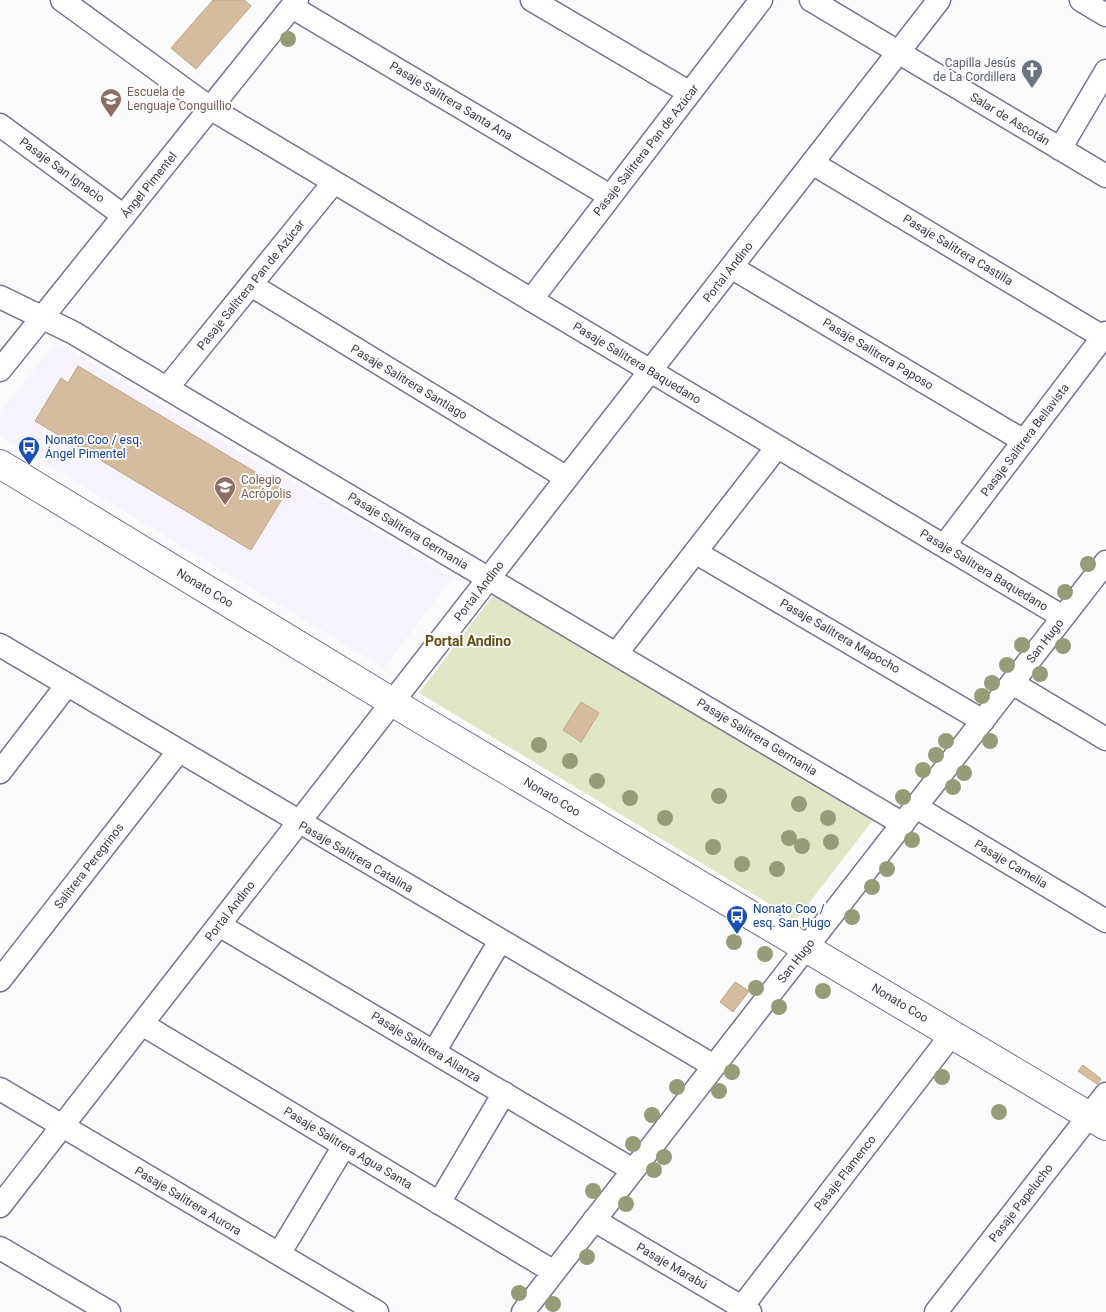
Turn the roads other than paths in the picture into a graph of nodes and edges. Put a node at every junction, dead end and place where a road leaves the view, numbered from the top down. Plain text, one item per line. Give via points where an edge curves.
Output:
1 (62, 0) edge
2 (532, 0) edge
3 (761, 0) edge
4 (810, 0) edge
5 (939, 0) edge
6 (1081, 0) edge
7 (294, 3) edge
8 (1106, 15) edge
9 (898, 52) junction
10 (1106, 71) edge
11 (690, 93) junction
12 (210, 108) junction
13 (0, 125) edge
14 (1060, 149) junction
15 (812, 163) junction
16 (1106, 176) edge
17 (334, 182) junction
18 (610, 196) junction
19 (124, 216) junction
20 (731, 267) junction
21 (251, 285) junction
22 (0, 297) edge
23 (531, 300) junction
24 (42, 318) junction
25 (1104, 336) edge
26 (0, 370) edge
27 (650, 371) junction
28 (167, 388) junction
29 (1024, 441) junction
30 (777, 447) junction
31 (0, 464) edge
32 (567, 478) junction
33 (944, 546) junction
34 (695, 552) junction
35 (1106, 562) edge
36 (488, 578) junction
37 (1063, 618) junction
38 (0, 645) edge
39 (616, 654) junction
40 (1012, 683) junction
41 (67, 686) junction
42 (393, 702) junction
43 (983, 721) junction
44 (1106, 739) edge
45 (178, 752) junction
46 (0, 772) edge
47 (909, 815) junction
48 (298, 823) junction
49 (1106, 921) edge
50 (219, 925) junction
51 (500, 941) junction
52 (806, 948) junction
53 (0, 980) edge
54 (142, 1024) junction
55 (952, 1034) junction
56 (434, 1052) junction
57 (714, 1066) junction
58 (0, 1089) edge
59 (504, 1093) junction
60 (1106, 1094) edge
61 (1098, 1121) edge
62 (62, 1126) junction
63 (344, 1146) junction
64 (633, 1170) junction
65 (439, 1203) junction
66 (0, 1206) edge
67 (594, 1220) junction
68 (0, 1248) edge
69 (278, 1254) junction
70 (554, 1272) junction
71 (743, 1310) edge
72 (109, 1312) edge
73 (376, 1312) edge
74 (523, 1312) edge
75 (936, 1312) edge

1 - 12 street, Pasaje Salitrera Baquedano
2 - 11 street
3 - 11 street, Pasaje Salitrera Pan de Azúcar
4 - 9 street, Salar de Ascotán
5 - 9 street, Portal Andino
6 - 8 street
7 - 12 street, Ángel Pimentel
7 - 18 street, Pasaje Salitrera Santa Ana
9 - 14 street, Salar de Ascotán
9 - 15 street, Portal Andino
10 - 14 street
11 - 18 street, Pasaje Salitrera Pan de Azúcar
12 - 17 street, Pasaje Salitrera Baquedano
12 - 19 street, Ángel Pimentel
13 - 19 street, Pasaje San Ignacio
14 - 16 street, Salar de Ascotán
15 - 20 street, Portal Andino
15 - 25 street, Pasaje Salitrera Castilla
17 - 21 street, Pasaje Salitrera Pan de Azúcar
17 - 23 street, Pasaje Salitrera Baquedano
18 - 23 street, Pasaje Salitrera Pan de Azúcar
19 - 24 street, Ángel Pimentel
20 - 27 street, Portal Andino
20 - 29 street, Pasaje Salitrera Paposo
21 - 28 street, Pasaje Salitrera Pan de Azúcar
21 - 32 street, Pasaje Salitrera Santiago
22 - 24 street, Pasaje Salitrera Germania
23 - 27 street, Pasaje Salitrera Baquedano
24 - 26 street, Ángel Pimentel
24 - 28 street, Pasaje Salitrera Germania
25 - 29 street, Pasaje Salitrera Bellavista
27 - 30 street, Pasaje Salitrera Baquedano
27 - 32 street, Portal Andino
28 - 36 street, Pasaje Salitrera Germania
29 - 33 street, Pasaje Salitrera Bellavista
30 - 33 street, Pasaje Salitrera Baquedano
30 - 34 street
31 - 42 main road, Nonato Coo
32 - 36 street, Portal Andino
33 - 37 street, Pasaje Salitrera Baquedano
34 - 39 street
34 - 43 street, Pasaje Salitrera Mapocho
35 - 37 street, San Hugo
36 - 39 street, Pasaje Salitrera Germania
36 - 42 street, Portal Andino
37 - 40 street, San Hugo
38 - 41 street, Pasaje Salitrera Catalina
39 - 47 street, Pasaje Salitrera Germania
40 - 43 street, San Hugo
40 - 44 street
41 - 45 street, Pasaje Salitrera Catalina
41 - 46 street
42 - 48 street, Portal Andino
42 - 52 main road, Nonato Coo
43 - 47 street, San Hugo
45 - 48 street, Pasaje Salitrera Catalina
45 - 53 street, Salitrera Peregrinos
47 - 49 street, Pasaje Camelia
47 - 52 street, San Hugo
48 - 50 street, Portal Andino
48 - 51 street, Pasaje Salitrera Catalina
50 - 54 street, Portal Andino
50 - 56 street, Pasaje Salitrera Alianza
51 - 56 street
51 - 57 street, Pasaje Salitrera Catalina
52 - 55 main road, Nonato Coo
52 - 57 street, San Hugo
54 - 62 street, Portal Andino
54 - 63 street, Pasaje Salitrera Agua Santa
55 - 61 main road, Nonato Coo
55 - 71 street, Pasaje Flamenco
56 - 59 street, Pasaje Salitrera Alianza
57 - 64 street, San Hugo
58 - 62 street, Pasaje Salitrera Aurora
59 - 64 street, Pasaje Salitrera Alianza
59 - 65 street
60 - 61 street, Pasaje Papelucho
61 - 75 street, Pasaje Papelucho
62 - 66 street, Portal Andino
62 - 69 street, Pasaje Salitrera Aurora
63 - 65 street, Pasaje Salitrera Agua Santa
63 - 69 street
64 - 67 street, San Hugo
65 - 70 street, Pasaje Salitrera Agua Santa
67 - 70 street, San Hugo
67 - 71 street, Pasaje Marabú
68 - 72 street
69 - 73 street, Pasaje Salitrera Aurora
70 - 74 street, San Hugo

